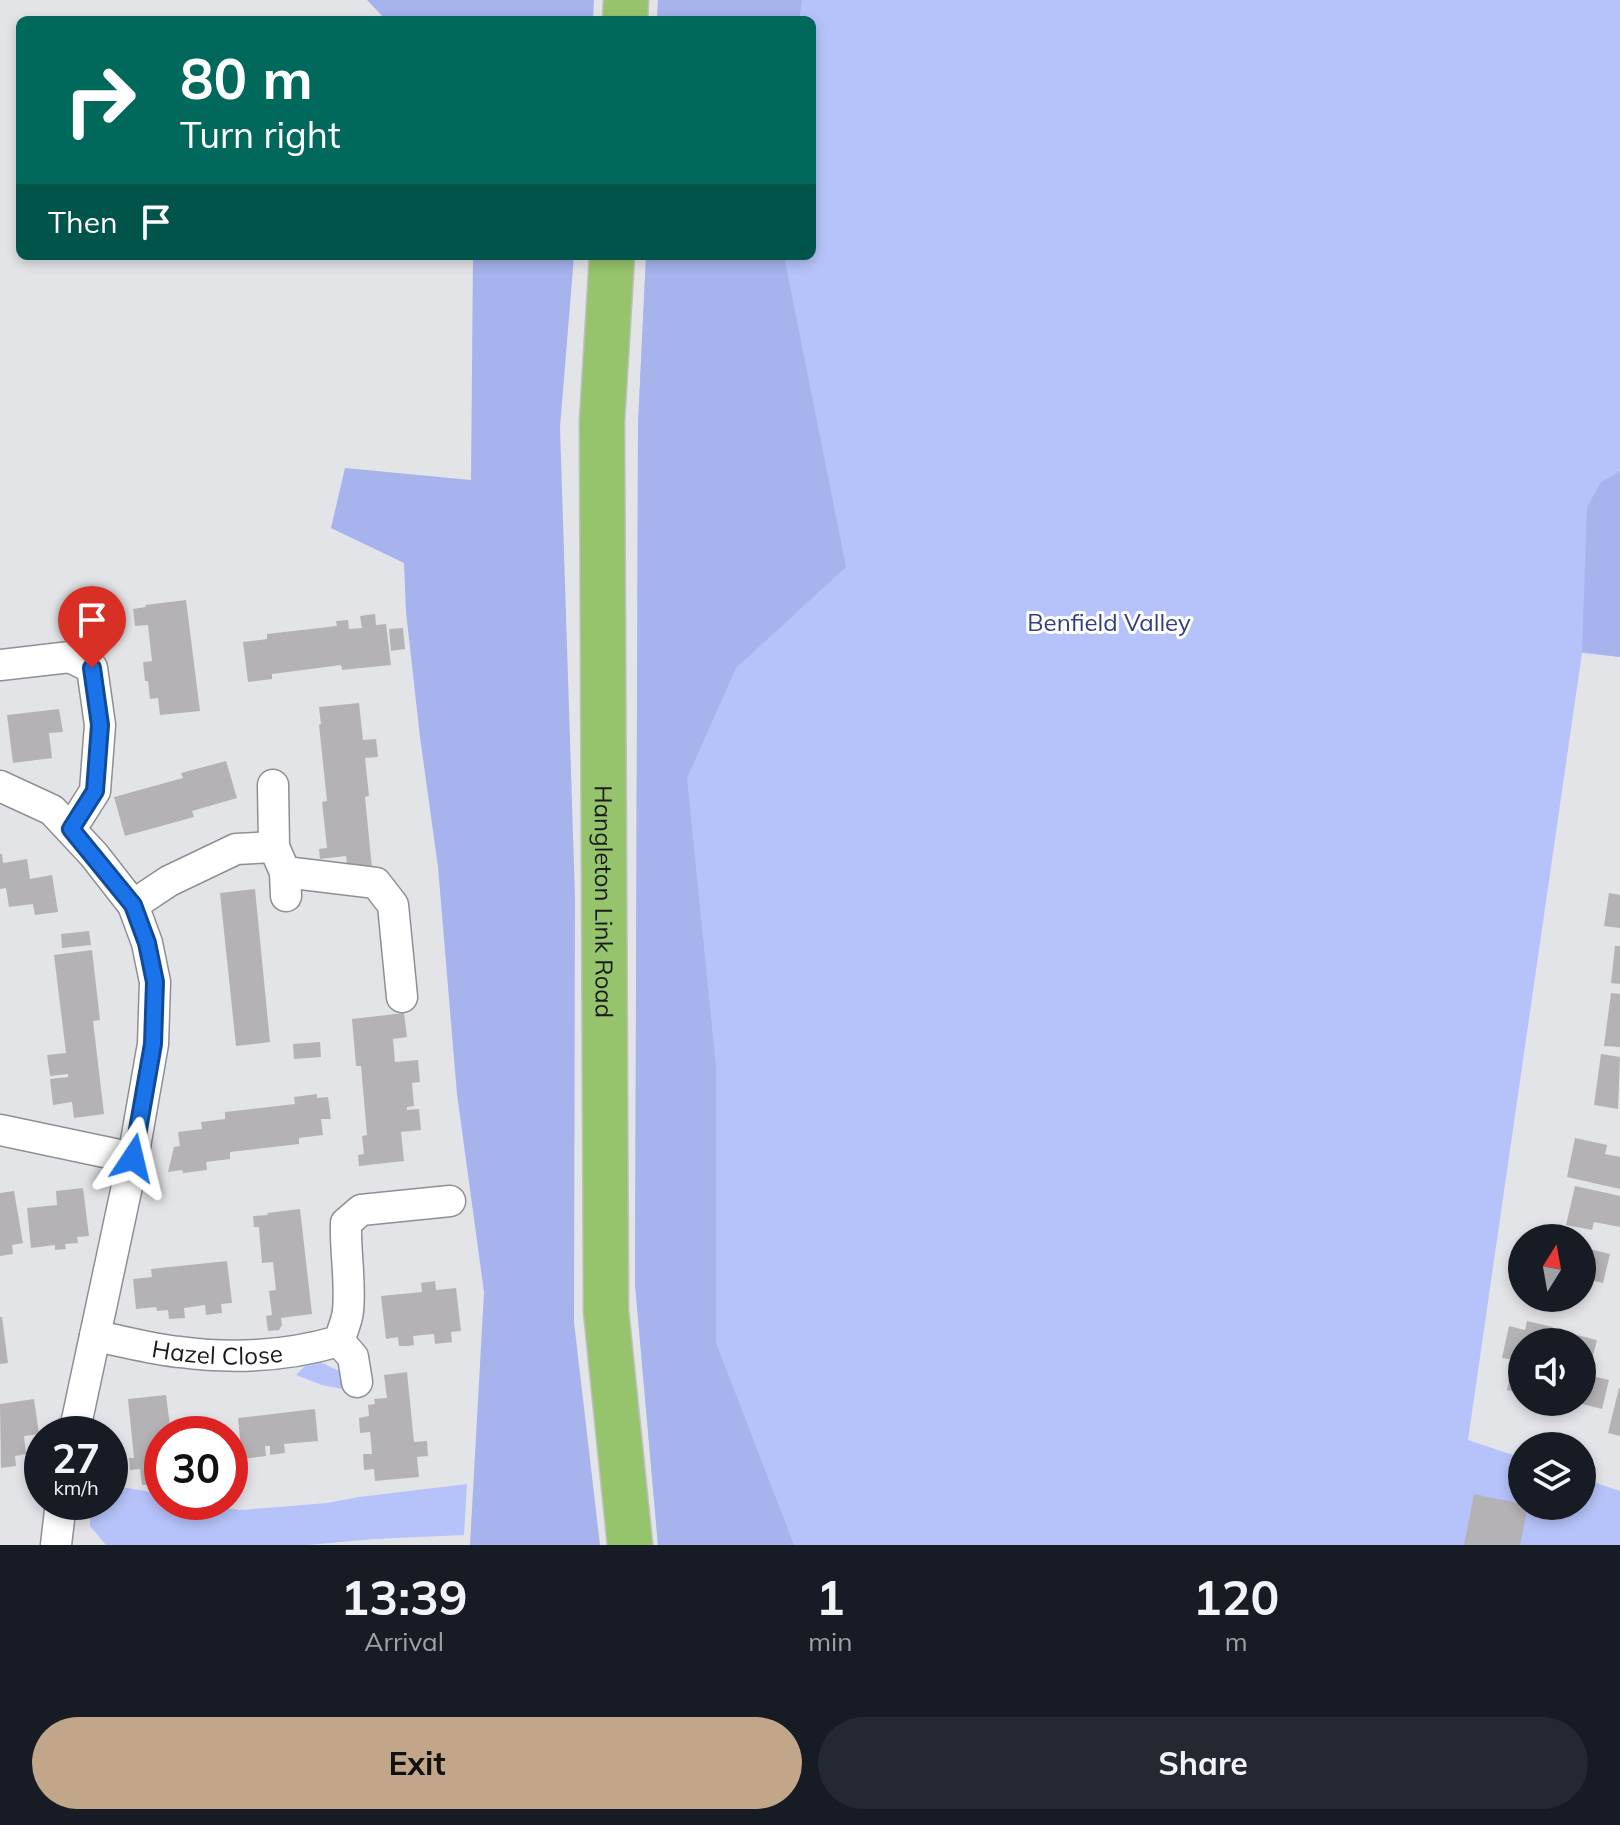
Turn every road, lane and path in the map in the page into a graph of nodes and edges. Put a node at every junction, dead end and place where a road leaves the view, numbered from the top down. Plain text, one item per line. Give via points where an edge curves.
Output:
1 (612, 260) edge
2 (0, 665) edge
3 (273, 785) dead end
4 (0, 786) edge
5 (71, 829) junction
6 (282, 872) junction
7 (133, 905) junction
8 (402, 997) dead end
9 (0, 1130) edge
10 (133, 1158) junction
11 (450, 1201) dead end
12 (95, 1336) junction
13 (339, 1341) junction
14 (357, 1382) dead end
15 (78, 1416) edge
16 (59, 1520) edge
17 (56, 1545) edge
18 (630, 1545) edge

1 - 18 highway, Hangleton Link Road via 602,421 606,1311
2 - 5 street via 70,657 92,668 100,725 95,791
3 - 6 street
4 - 5 street via 52,810
5 - 7 street
6 - 7 street via 236,849
6 - 8 street via 376,883 393,905
7 - 10 street via 155,982 153,1044
9 - 10 street
10 - 12 street
11 - 13 street via 361,1210 346,1223 348,1314
12 - 13 street, Hazel Close via 237,1356
12 - 15 street
13 - 14 street via 353,1357
16 - 17 street

